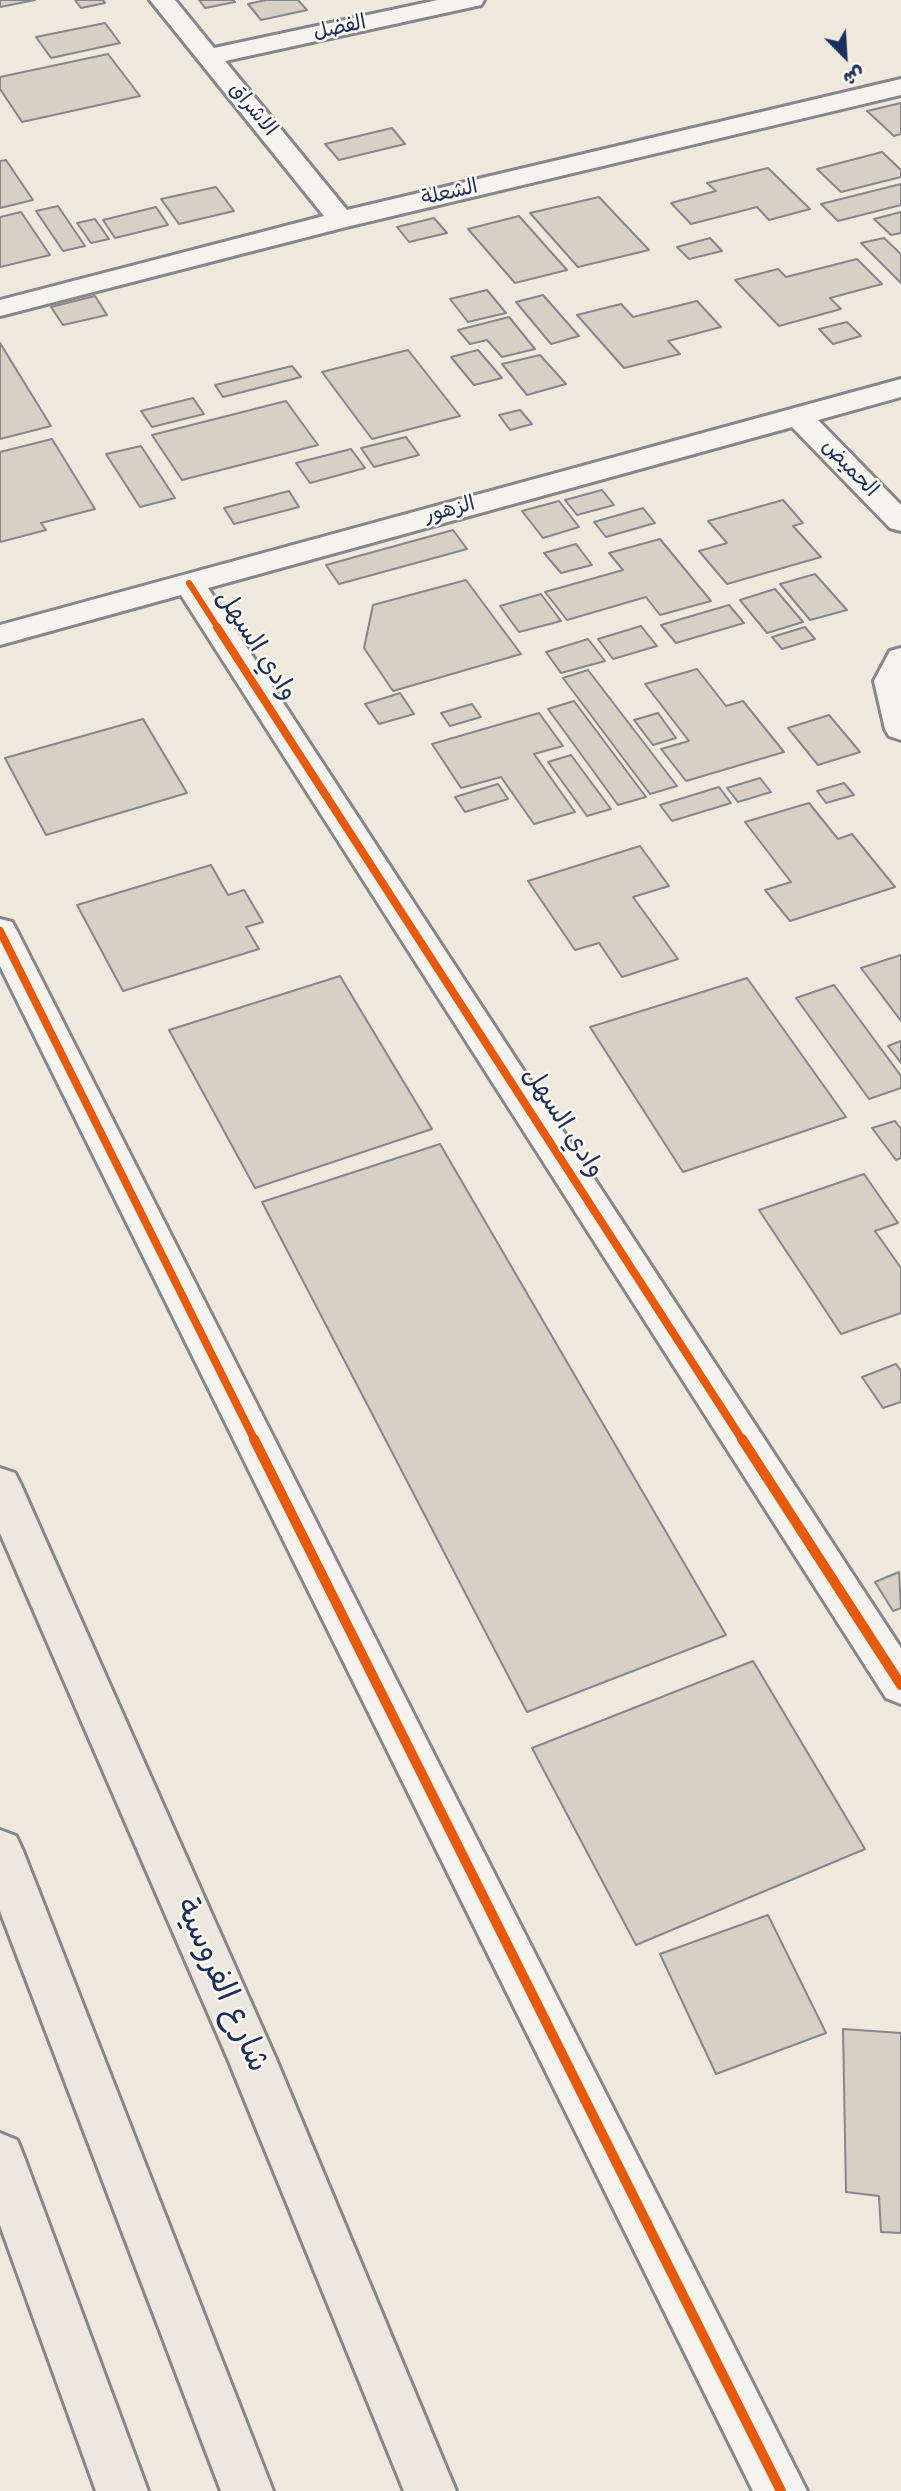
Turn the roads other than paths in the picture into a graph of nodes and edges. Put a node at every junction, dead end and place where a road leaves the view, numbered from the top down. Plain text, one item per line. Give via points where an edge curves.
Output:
1 (162, 0) edge
2 (472, 0) edge
3 (209, 57) junction
4 (901, 87) edge
5 (341, 220) junction
6 (0, 308) edge
7 (901, 388) edge
8 (798, 416) junction
9 (901, 522) edge
10 (189, 583) junction
11 (0, 635) edge
12 (901, 658) edge
13 (901, 729) edge
14 (0, 931) edge
15 (0, 1485) edge
16 (901, 1685) edge
17 (0, 1851) edge
18 (0, 2157) edge
19 (122, 2491) edge
20 (247, 2491) edge
21 (430, 2491) edge
22 (781, 2491) edge

1 - 3 street, الاشراق
2 - 3 street, الفضل
3 - 5 street, الاشراق
4 - 5 street, الشعلة
5 - 6 street, الشعلة
7 - 8 street, الزهور
8 - 9 street, الحميض
8 - 10 street, الزهور
10 - 11 street, الزهور
10 - 16 street, وادي السهل
12 - 13 street via 890,681
14 - 22 street
15 - 21 highway, شارع الفروسية via 253,2059
17 - 20 highway
18 - 19 highway

